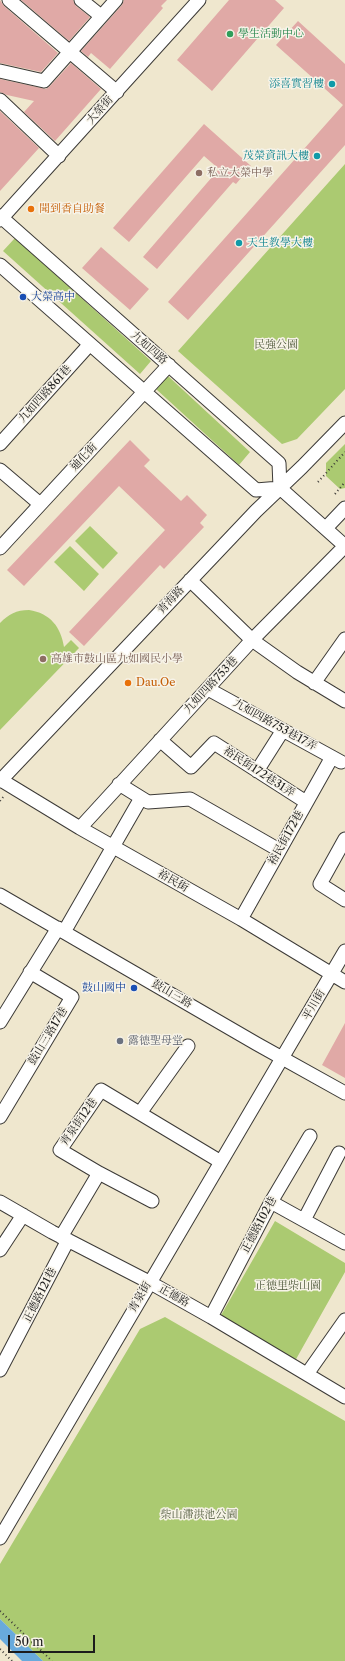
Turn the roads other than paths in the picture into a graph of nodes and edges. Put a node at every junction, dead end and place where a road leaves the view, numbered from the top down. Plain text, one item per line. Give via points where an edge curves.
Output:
1 (9, 0) edge
2 (81, 0) edge
3 (116, 0) edge
4 (199, 0) edge
5 (101, 16) junction
6 (70, 51) junction
7 (0, 71) edge
8 (117, 92) junction
9 (0, 100) edge
10 (59, 156) junction
11 (1, 218) edge
12 (0, 265) edge
13 (90, 344) junction
14 (169, 366) junction
15 (145, 393) junction
16 (345, 423) edge
17 (0, 444) edge
18 (0, 470) edge
19 (280, 488) junction
20 (40, 504) junction
21 (345, 508) edge
22 (326, 528) junction
23 (345, 546) edge
24 (0, 547) edge
25 (190, 580) junction
26 (345, 639) edge
27 (252, 640) junction
28 (314, 683) junction
29 (208, 689) junction
30 (345, 701) edge
31 (283, 730) junction
32 (160, 740) junction
33 (337, 760) joint
34 (257, 771) junction
35 (1, 780) edge
36 (119, 784) junction
37 (141, 798) junction
38 (306, 802) junction
39 (80, 828) junction
40 (345, 840) edge
41 (113, 846) junction
42 (280, 850) junction
43 (0, 895) edge
44 (345, 900) edge
45 (241, 919) junction
46 (61, 930) junction
47 (345, 951) edge
48 (30, 972) junction
49 (331, 974) junction
50 (345, 982) edge
51 (0, 1022) edge
52 (188, 1046) dead end
53 (283, 1058) junction
54 (345, 1093) edge
55 (140, 1113) junction
56 (0, 1117) edge
57 (310, 1136) dead end
58 (339, 1153) dead end
59 (222, 1162) junction
60 (99, 1173) junction
61 (152, 1201) dead end
62 (0, 1202) edge
63 (271, 1202) junction
64 (23, 1215) junction
65 (304, 1220) junction
66 (64, 1238) junction
67 (345, 1243) edge
68 (0, 1250) edge
69 (149, 1282) junction
70 (211, 1316) junction
71 (345, 1320) edge
72 (0, 1370) edge
73 (307, 1374) junction
74 (345, 1397) edge
75 (0, 1538) edge

1 - 6 street
2 - 5 street
3 - 5 street
4 - 8 street, 大榮街
5 - 6 street
6 - 7 street via 44,81
6 - 8 street
8 - 10 street, 大榮街
9 - 10 street
10 - 11 street, 大榮街
11 - 14 street, 九如四路
12 - 13 street
13 - 15 street
13 - 17 street, 九如四路861巷
14 - 15 street, 迪化街
14 - 19 street, 九如四路 via 279,463
15 - 19 street via 256,490
15 - 20 street, 迪化街
16 - 19 street, 青海路
18 - 20 street
19 - 22 street
19 - 25 street, 青海路
20 - 24 street, 迪化街
21 - 22 street
22 - 23 street
23 - 27 street, 九如四路753巷
25 - 27 street
25 - 35 street, 青海路
26 - 28 street
27 - 28 street
27 - 29 street, 九如四路753巷
28 - 30 street
29 - 31 street, 九如四路753巷17弄
29 - 32 street, 九如四路753巷
31 - 33 street, 九如四路753巷17弄
31 - 34 street
32 - 34 street, 裕民街172巷31弄 via 191,767 214,743
32 - 36 street, 九如四路753巷
33 - 38 street, 裕民街172巷
34 - 38 street, 裕民街172巷31弄
35 - 39 street, 裕民街
36 - 37 street
36 - 39 street, 九如四路753巷
37 - 41 street
37 - 42 street via 148,802 190,800
38 - 42 street, 裕民街172巷
39 - 41 street, 裕民街
40 - 44 street via 320,884
41 - 45 street, 裕民街
41 - 46 street
42 - 45 street, 裕民街172巷
43 - 46 street, 鼓山三路
45 - 49 street, 裕民街
46 - 48 street
46 - 53 street, 鼓山三路
47 - 49 street, 平川街
48 - 51 street
48 - 56 street, 鼓山三路17巷 via 72,997
49 - 50 street, 裕民街
49 - 53 street, 平川街
52 - 55 street
53 - 54 street, 鼓山三路
53 - 59 street, 青泉街
55 - 59 street, 青泉街12巷
55 - 60 street, 青泉街12巷 via 101,1090 60,1150
57 - 63 street, 正德路102巷
58 - 65 street
59 - 69 street, 青泉街
60 - 61 street
60 - 66 street
62 - 64 street, 正德路
63 - 65 street
63 - 70 street, 正德路102巷
64 - 66 street, 正德路
64 - 68 street
65 - 67 street
66 - 69 street, 正德路
66 - 72 street, 正德路121巷
69 - 70 street, 正德路
69 - 75 street, 青泉街
70 - 73 street, 正德路
71 - 73 street
73 - 74 street, 正德路

